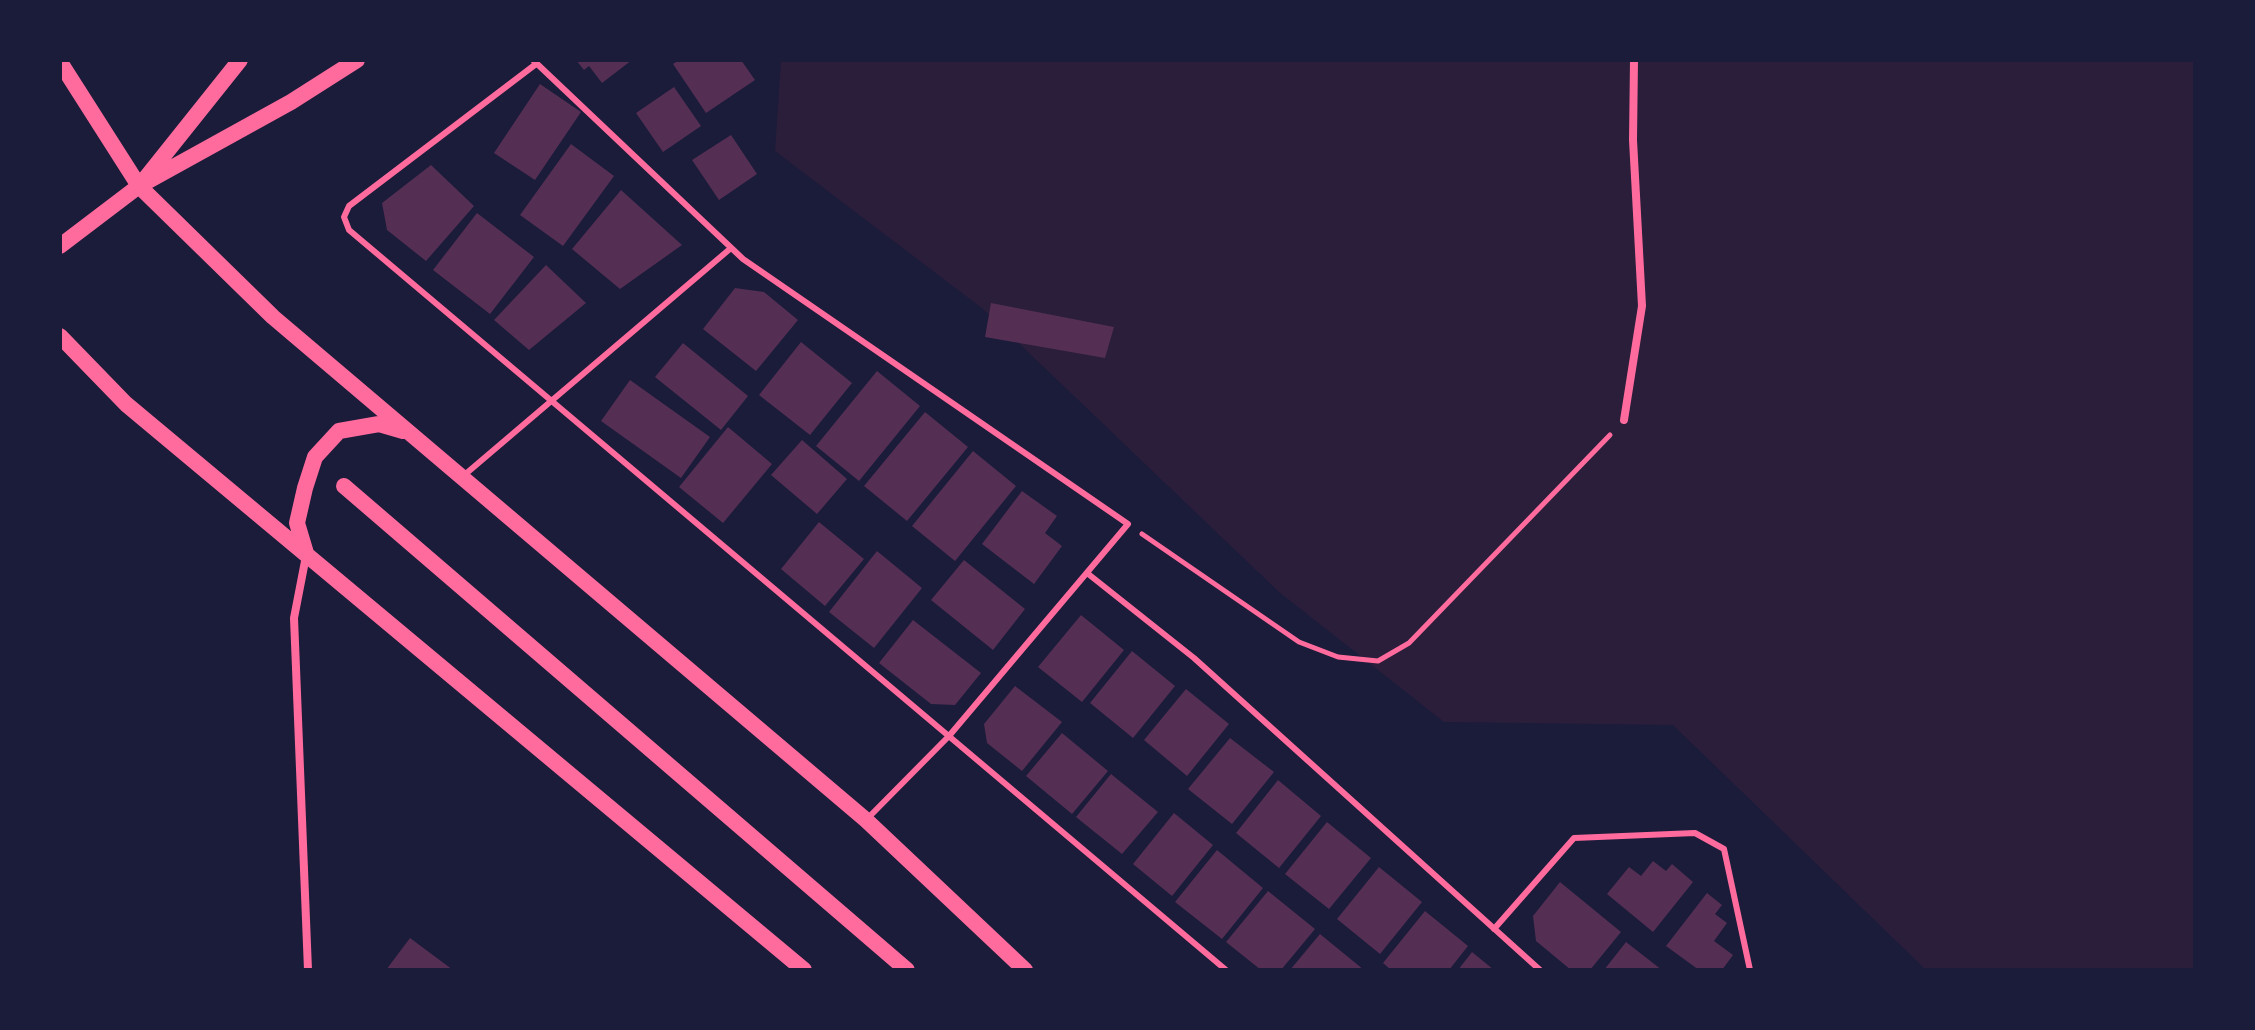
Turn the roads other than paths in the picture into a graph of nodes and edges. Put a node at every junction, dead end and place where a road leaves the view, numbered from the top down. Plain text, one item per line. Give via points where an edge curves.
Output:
1 (240, 60) edge
2 (357, 60) edge
3 (1634, 60) edge
4 (60, 62) edge
5 (535, 62) edge
6 (139, 186) junction
7 (60, 246) edge
8 (731, 248) junction
9 (60, 336) edge
10 (552, 401) junction
11 (1624, 420) road end
12 (412, 434) junction
13 (462, 477) junction
14 (344, 486) dead end
15 (307, 554) junction
16 (1087, 573) junction
17 (949, 736) junction
18 (866, 820) junction
19 (1494, 929) junction
20 (886, 950) junction
21 (308, 970) edge
22 (804, 970) edge
23 (907, 970) edge
24 (913, 970) edge
25 (1025, 970) edge
26 (1226, 970) edge
27 (1540, 970) edge
28 (1750, 970) edge

1 - 6 main road
2 - 6 main road
3 - 11 street via 1642,306
4 - 6 main road
5 - 8 lane
5 - 10 lane via 349,206 344,217 349,230
6 - 7 main road
6 - 12 main road via 273,317
8 - 10 lane
8 - 16 lane via 1128,524
9 - 15 main road via 126,404
10 - 13 lane
10 - 17 lane
12 - 13 main road
12 - 15 main road via 379,424 339,431 315,457 297,523
13 - 18 main road
14 - 20 main road
15 - 21 street via 294,618
15 - 22 main road
16 - 17 lane
16 - 19 lane via 1194,658
17 - 18 lane
17 - 26 lane
18 - 25 main road
19 - 27 lane
19 - 28 lane via 1574,838 1695,833 1724,849
20 - 23 main road
20 - 24 main road

